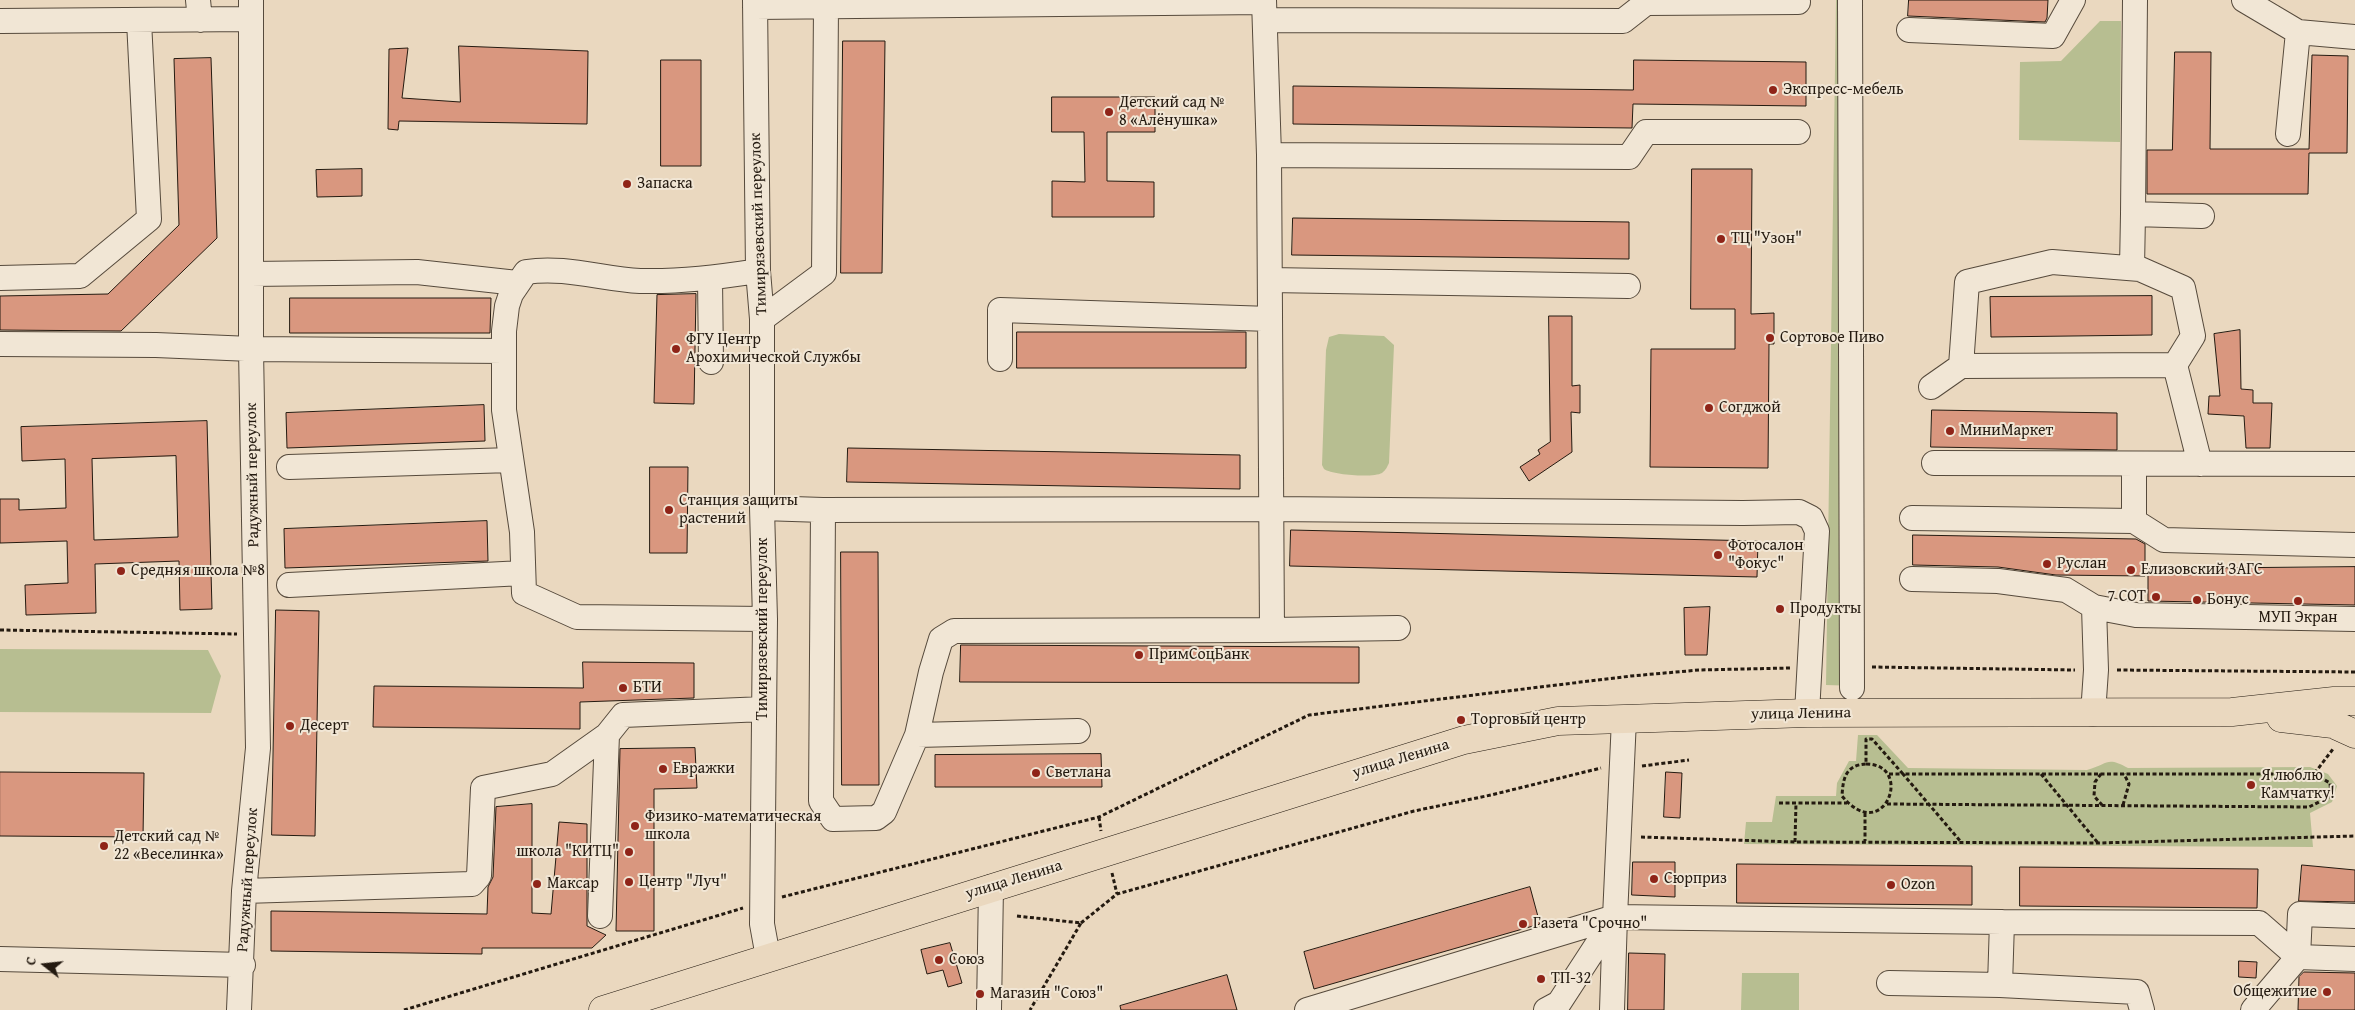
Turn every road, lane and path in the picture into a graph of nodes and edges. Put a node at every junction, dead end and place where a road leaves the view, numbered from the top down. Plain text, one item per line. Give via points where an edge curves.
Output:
1 (1850, 0) edge
2 (2073, 0) edge
3 (2135, 0) edge
4 (2244, 0) edge
5 (1798, 2) dead end
6 (755, 4) edge
7 (826, 6) junction
8 (1265, 8) edge
9 (199, 10) edge
10 (251, 10) edge
11 (0, 21) edge
12 (139, 21) junction
13 (1909, 30) dead end
14 (2298, 32) junction
15 (2355, 37) edge
16 (1798, 132) dead end
17 (2288, 134) dead end
18 (1270, 155) junction
19 (2133, 214) junction
20 (2202, 216) dead end
21 (2132, 268) junction
22 (758, 270) junction
23 (251, 274) junction
24 (0, 278) edge
25 (710, 279) junction
26 (1270, 280) junction
27 (517, 283) junction
28 (1628, 286) dead end
29 (762, 319) junction
30 (1270, 319) junction
31 (0, 344) edge
32 (251, 349) junction
33 (504, 351) junction
34 (1000, 359) dead end
35 (711, 362) dead end
36 (2175, 365) junction
37 (1961, 366) junction
38 (1931, 387) dead end
39 (511, 460) junction
40 (1934, 463) dead end
41 (2134, 464) junction
42 (2200, 464) junction
43 (2355, 464) edge
44 (289, 467) dead end
45 (762, 508) junction
46 (1270, 509) junction
47 (823, 510) junction
48 (1912, 518) dead end
49 (2134, 521) junction
50 (2355, 545) edge
51 (523, 573) junction
52 (1912, 579) dead end
53 (288, 585) dead end
54 (2094, 607) junction
55 (765, 619) junction
56 (2355, 619) edge
57 (1398, 628) dead end
58 (0, 630) edge
59 (1272, 630) junction
60 (256, 634) junction
61 (1852, 688) dead end
62 (2355, 701) edge
63 (764, 709) junction
64 (2232, 712) junction
65 (1808, 713) junction
66 (2093, 714) junction
67 (1624, 718) junction
68 (1078, 731) dead end
69 (607, 735) junction
70 (917, 735) junction
71 (2345, 740) edge
72 (1689, 760) dead end
73 (1866, 764) junction
74 (1622, 768) junction
75 (1888, 774) junction
76 (1903, 774) junction
77 (2041, 774) junction
78 (2100, 774) junction
79 (2124, 774) junction
80 (2314, 774) junction
81 (1779, 803) dead end
82 (1796, 803) junction
83 (1848, 803) junction
84 (1887, 804) junction
85 (1928, 804) junction
86 (2066, 805) junction
87 (2103, 805) junction
88 (2123, 805) junction
89 (1865, 813) junction
90 (1099, 817) dead end
91 (1102, 832) dead end
92 (2355, 836) edge
93 (1641, 837) dead end
94 (1795, 842) junction
95 (1865, 842) junction
96 (1962, 843) junction
97 (2098, 843) junction
98 (1111, 868) dead end
99 (991, 887) junction
100 (244, 891) junction
101 (1117, 894) junction
102 (751, 906) dead end
103 (600, 916) dead end
104 (1017, 916) dead end
105 (2355, 916) edge
106 (1615, 917) junction
107 (2002, 922) junction
108 (1081, 923) junction
109 (768, 957) junction
110 (2298, 957) junction
111 (0, 959) edge
112 (2355, 959) edge
113 (243, 965) junction
114 (1889, 983) dead end
115 (2000, 985) junction
116 (239, 1010) edge
117 (404, 1010) edge
118 (602, 1010) edge
119 (989, 1010) edge
120 (1030, 1010) edge
121 (1307, 1010) edge
122 (1546, 1010) edge
123 (1612, 1010) edge
124 (2142, 1010) edge
125 (2253, 1010) edge

1 - 61 street
2 - 13 street via 2054,36
3 - 19 street
4 - 14 street
5 - 8 street via 1646,3 1624,21
6 - 7 street
6 - 22 street, Тимирязевский переулок
7 - 8 street
7 - 29 street via 824,273
8 - 18 street
9 - 10 street
9 - 12 street
10 - 23 street, Радужный переулок
11 - 12 street
12 - 24 street via 149,219 80,276
14 - 15 street
14 - 17 street
16 - 18 street via 1646,132 1629,157
18 - 26 street
19 - 20 street
19 - 21 street
21 - 36 street via 2183,288 2193,336
21 - 37 street via 2052,262 1967,282
22 - 25 street
22 - 29 street, Тимирязевский переулок
23 - 27 street via 417,272
23 - 32 street, Радужный переулок
25 - 27 street via 639,281 564,270 541,270 526,272
25 - 35 street
26 - 28 street
26 - 30 street
27 - 33 street via 506,306
29 - 45 street, Тимирязевский переулок
30 - 34 street via 1000,310
30 - 46 street
31 - 32 street
32 - 33 street
32 - 60 street, Радужный переулок
33 - 39 street via 504,410
36 - 37 street
36 - 42 street
37 - 38 street
39 - 44 street
39 - 51 street via 522,532
40 - 41 street
41 - 42 street
41 - 49 street
42 - 43 street
45 - 47 street
45 - 55 street, Тимирязевский переулок
46 - 47 street
46 - 59 street
46 - 65 street via 1799,512 1811,518 1817,531
47 - 70 street via 821,801 833,819 876,818 884,812
48 - 49 street
49 - 50 street via 2164,540
51 - 53 street
51 - 55 street via 524,593 577,617
52 - 54 street via 1998,581 2066,590
54 - 56 street via 2136,615
54 - 66 street via 2096,670
55 - 63 street, Тимирязевский переулок
57 - 59 street
58 - 60 path
59 - 70 street via 954,631 941,639
60 - 100 street, Радужный переулок via 258,748
62 - 64 main road, улица Ленина
63 - 69 street via 623,715
63 - 109 street, Тимирязевский переулок via 762,924
64 - 66 main road, улица Ленина
64 - 71 main road, улица Ленина via 2333,724
65 - 66 main road, улица Ленина
65 - 67 main road, улица Ленина
67 - 74 street
67 - 99 main road, улица Ленина via 1558,722 1464,740
68 - 70 street
69 - 100 street via 552,774 483,788 478,876 472,884
69 - 103 street
71 - 80 path
72 - 74 path
73 - 75 path via 1878,766
73 - 76 path via 1866,739 1872,739
73 - 83 path via 1854,766 1843,779 1842,796
74 - 101 path via 1607,766 1414,811
74 - 106 street
75 - 76 path
75 - 84 path via 1892,787
76 - 77 path
76 - 85 path
77 - 78 path
77 - 86 path
78 - 79 path
78 - 87 path via 2095,782 2094,796
79 - 80 path
79 - 88 path via 2129,784
80 - 88 path via 2330,782 2331,796 2308,807
81 - 82 path
82 - 83 path
82 - 94 path
83 - 89 path
84 - 85 path
84 - 89 path via 1877,811
85 - 86 path
85 - 96 path
86 - 87 path
86 - 97 path
87 - 88 path
89 - 95 path
90 - 91 path
92 - 97 path
93 - 94 path
94 - 95 path
95 - 96 path
96 - 97 path
98 - 101 path
99 - 109 main road, улица Ленина
99 - 119 street
100 - 113 street, Радужный переулок
101 - 108 path
102 - 117 path
104 - 108 path
105 - 110 street via 2300,914
106 - 107 street
106 - 121 street
106 - 122 street via 1559,1003
106 - 123 street
107 - 110 street via 2259,924
107 - 115 street
108 - 120 path
109 - 118 main road, улица Ленина
110 - 112 street
110 - 125 street
111 - 113 street
113 - 116 street, Радужный переулок
114 - 115 street
115 - 124 street via 2137,992

